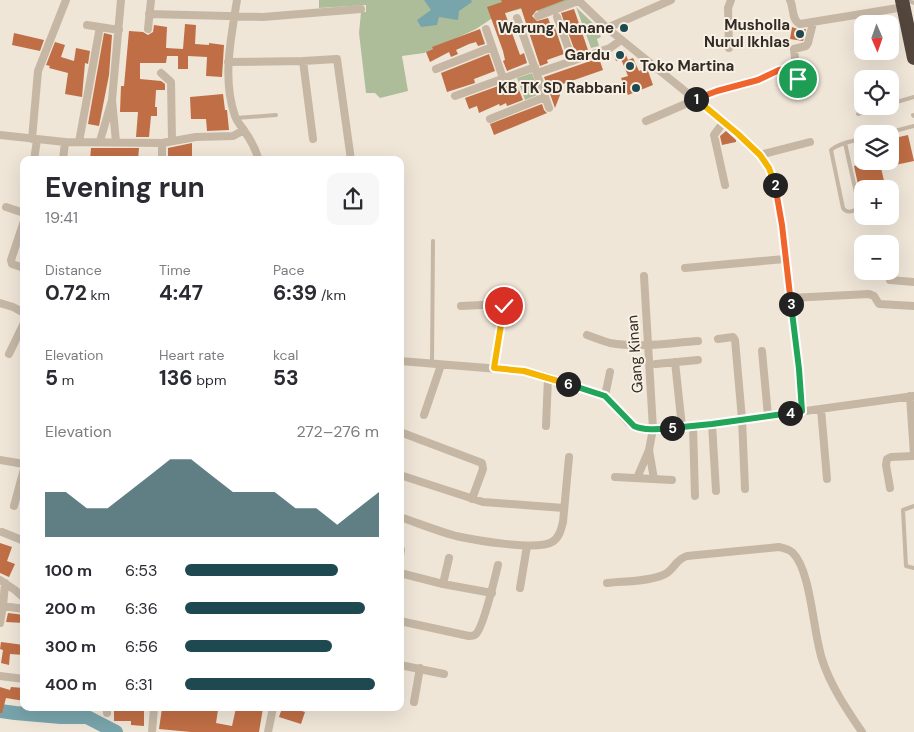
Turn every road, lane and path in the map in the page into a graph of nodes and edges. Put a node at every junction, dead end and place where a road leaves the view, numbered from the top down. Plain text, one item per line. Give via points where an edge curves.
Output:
1 (66, 0) edge
2 (122, 0) edge
3 (151, 0) edge
4 (236, 0) edge
5 (578, 0) edge
6 (671, 0) edge
7 (731, 0) edge
8 (790, 0) edge
9 (907, 2) edge
10 (362, 8) dead end
11 (149, 14) junction
12 (234, 16) junction
13 (538, 16) dead end
14 (557, 17) dead end
15 (517, 18) dead end
16 (812, 23) junction
17 (87, 25) dead end
18 (607, 28) junction
19 (148, 29) dead end
20 (119, 30) junction
21 (486, 30) dead end
22 (99, 32) dead end
23 (621, 40) junction
24 (492, 47) junction
25 (729, 48) dead end
26 (914, 58) edge
27 (573, 61) junction
28 (228, 62) junction
29 (303, 62) junction
30 (796, 67) junction
31 (436, 69) dead end
32 (536, 70) junction
33 (160, 73) dead end
34 (503, 78) junction
35 (798, 79) dead end
36 (455, 96) dead end
37 (545, 97) junction
38 (914, 97) edge
39 (695, 99) junction
40 (112, 100) junction
41 (899, 101) edge
42 (549, 108) dead end
43 (276, 114) dead end
44 (236, 118) junction
45 (490, 118) dead end
46 (646, 120) dead end
47 (723, 123) junction
48 (914, 126) edge
49 (104, 127) junction
50 (114, 128) junction
51 (244, 130) junction
52 (899, 130) edge
53 (0, 135) edge
54 (313, 139) dead end
55 (34, 140) junction
56 (100, 141) junction
57 (172, 141) junction
58 (854, 141) edge
59 (65, 142) junction
60 (79, 142) junction
61 (116, 142) junction
62 (810, 142) dead end
63 (162, 143) junction
64 (845, 143) junction
65 (760, 155) junction
66 (34, 156) edge
67 (63, 156) edge
68 (162, 156) edge
69 (257, 156) edge
70 (350, 156) edge
71 (725, 185) dead end
72 (6, 207) dead end
73 (20, 212) edge
74 (20, 232) edge
75 (433, 241) dead end
76 (785, 259) junction
77 (20, 267) edge
78 (685, 268) dead end
79 (644, 276) dead end
80 (890, 280) dead end
81 (914, 282) edge
82 (790, 298) junction
83 (0, 304) edge
84 (461, 306) dead end
85 (914, 306) edge
86 (20, 311) edge
87 (20, 331) edge
88 (587, 335) dead end
89 (718, 339) dead end
90 (698, 341) dead end
91 (648, 345) junction
92 (762, 351) dead end
93 (9, 354) dead end
94 (698, 360) dead end
95 (404, 361) edge
96 (675, 362) junction
97 (432, 364) junction
98 (656, 364) dead end
99 (441, 365) junction
100 (494, 368) junction
101 (610, 372) dead end
102 (548, 377) junction
103 (605, 396) junction
104 (912, 396) edge
105 (821, 409) junction
106 (802, 411) junction
107 (424, 415) dead end
108 (768, 416) junction
109 (742, 419) junction
110 (712, 424) junction
111 (546, 426) dead end
112 (693, 426) junction
113 (682, 427) junction
114 (653, 429) junction
115 (404, 434) edge
116 (649, 450) junction
117 (914, 456) edge
118 (569, 458) dead end
119 (0, 460) edge
120 (20, 463) edge
121 (404, 476) edge
122 (615, 477) dead end
123 (637, 478) junction
124 (654, 479) junction
125 (827, 479) dead end
126 (672, 480) dead end
127 (890, 488) dead end
128 (745, 489) dead end
129 (20, 491) edge
130 (716, 492) dead end
131 (696, 496) dead end
132 (472, 499) junction
133 (14, 506) dead end
134 (914, 506) edge
135 (564, 508) junction
136 (404, 518) edge
137 (2, 532) dead end
138 (20, 539) edge
139 (527, 546) junction
140 (449, 558) dead end
141 (498, 564) dead end
142 (914, 568) edge
143 (404, 574) edge
144 (2, 582) edge
145 (607, 583) dead end
146 (443, 584) junction
147 (520, 588) dead end
148 (492, 593) junction
149 (20, 594) edge
150 (3, 606) junction
151 (20, 608) edge
152 (404, 622) edge
153 (0, 623) edge
154 (404, 666) edge
155 (420, 668) junction
156 (444, 674) dead end
157 (0, 676) edge
158 (20, 678) edge
159 (414, 702) dead end
160 (154, 711) edge
161 (272, 711) edge
162 (152, 732) edge
163 (268, 732) edge
164 (862, 732) edge

1 - 55 street via 38,71
2 - 20 street
3 - 11 street
4 - 12 street
5 - 13 street
5 - 18 street
6 - 18 street
7 - 25 street via 728,8
8 - 16 street via 796,22
9 - 16 street
9 - 26 highway
10 - 12 street via 271,17
11 - 12 street
11 - 19 street
12 - 28 street
14 - 27 street
15 - 32 street
16 - 30 street via 806,46 794,48
17 - 20 street
18 - 23 street
20 - 40 street
21 - 24 street
22 - 60 street
23 - 27 street via 610,48
23 - 39 street
24 - 31 street
24 - 34 street
27 - 32 street
28 - 29 street
28 - 44 street via 230,101
29 - 54 street
29 - 70 street via 334,58 338,62
30 - 35 street
30 - 39 street
32 - 34 street
32 - 37 street
33 - 57 street via 171,82
34 - 36 street
37 - 42 street
37 - 45 street
38 - 41 lane
39 - 46 street
39 - 47 street
40 - 49 street
40 - 50 street
43 - 44 lane
44 - 51 street
47 - 65 street
47 - 71 street via 714,135
48 - 52 lane
49 - 50 street
49 - 56 street
50 - 61 street
51 - 57 street via 233,136
51 - 69 street
53 - 55 street
55 - 59 street
55 - 66 street
56 - 60 street
56 - 61 street
57 - 63 street
58 - 64 lane
59 - 60 street
59 - 67 street
61 - 63 street
62 - 65 street
63 - 68 street
64 - 64 lane via 858,202 857,209 849,212 842,208 831,152 832,148
65 - 76 street via 769,168 776,193
72 - 73 street
74 - 77 street via 10,260
75 - 97 lane
76 - 78 street
76 - 82 street
79 - 91 street, Gang Kinan
80 - 81 street
82 - 85 street via 869,294 879,304
82 - 106 street
83 - 86 street
84 - 100 street via 503,304
87 - 93 street
88 - 91 street via 609,343
89 - 109 street via 735,340
90 - 91 street
91 - 114 street, Gang Kinan
92 - 108 street
94 - 96 street
95 - 97 street
96 - 98 street
96 - 113 street
97 - 99 street
99 - 100 street
99 - 107 street
100 - 102 street
101 - 103 street
102 - 103 street
102 - 111 street
103 - 114 street via 634,426
104 - 105 street
104 - 117 street
105 - 106 street
105 - 125 street
106 - 108 street
108 - 109 street
109 - 110 street
109 - 128 street
110 - 112 street
110 - 130 street
112 - 113 street
112 - 131 street
113 - 114 street
114 - 116 street, Gang Kinan
115 - 132 street via 482,463 483,469
116 - 123 street
116 - 124 street
117 - 127 street via 887,459
118 - 135 street
119 - 120 street
121 - 132 street
122 - 123 street
123 - 124 street
124 - 126 street
129 - 133 street
132 - 135 street
134 - 142 lane via 903,510 906,566
135 - 139 street via 563,522 556,538 550,543
136 - 139 street via 455,536
137 - 138 street
139 - 147 street
140 - 146 street
141 - 148 street
143 - 146 street
144 - 149 street
144 - 150 street
145 - 164 street via 663,575 687,556 779,547 792,552 802,568 822,660
146 - 148 street
148 - 152 street via 474,636
150 - 151 street
150 - 153 street
154 - 155 street
155 - 156 street
155 - 159 street
157 - 158 street
160 - 162 street
161 - 163 street

